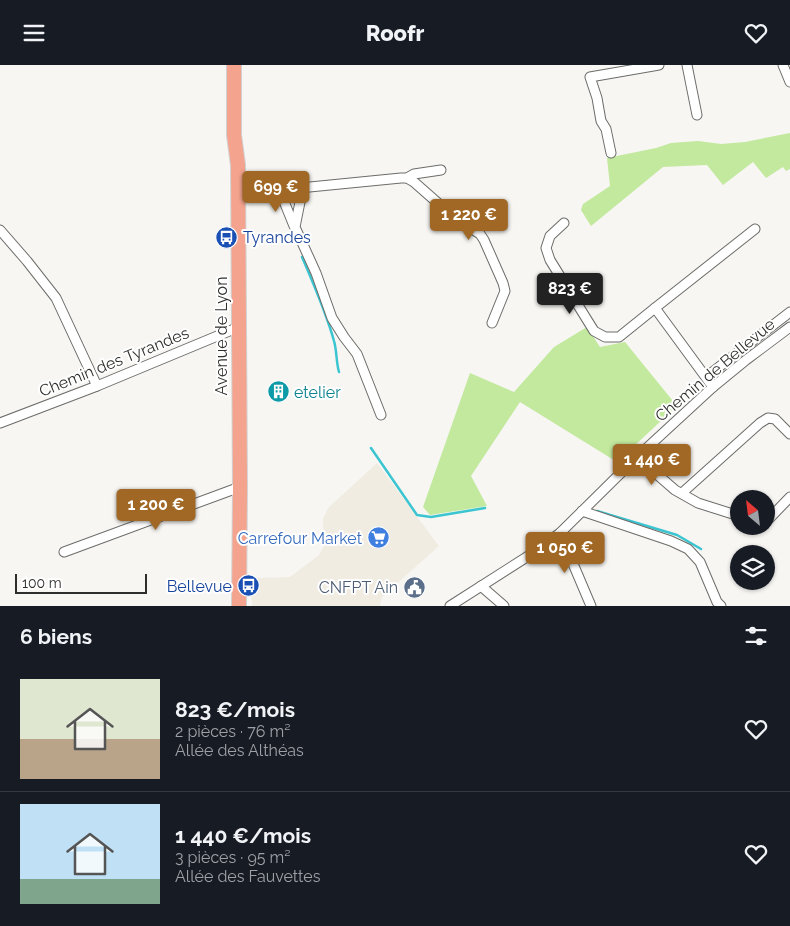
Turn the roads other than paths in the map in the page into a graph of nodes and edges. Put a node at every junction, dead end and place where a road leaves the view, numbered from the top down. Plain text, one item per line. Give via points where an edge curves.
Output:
1 (234, 65) edge
2 (659, 65) edge
3 (687, 65) edge
4 (783, 65) edge
5 (790, 83) edge
6 (697, 115) dead end
7 (611, 153) dead end
8 (441, 170) dead end
9 (407, 178) junction
10 (303, 187) junction
11 (279, 189) junction
12 (238, 194) junction
13 (564, 223) dead end
14 (295, 227) junction
15 (755, 229) dead end
16 (0, 230) edge
17 (655, 309) junction
18 (790, 312) edge
19 (492, 323) dead end
20 (238, 327) junction
21 (790, 327) edge
22 (706, 377) junction
23 (97, 386) junction
24 (713, 387) junction
25 (381, 415) dead end
26 (0, 423) edge
27 (790, 434) edge
28 (637, 457) junction
29 (240, 487) junction
30 (682, 493) junction
31 (790, 497) edge
32 (582, 511) junction
33 (730, 513) edge
34 (775, 513) edge
35 (560, 533) junction
36 (64, 552) dead end
37 (481, 586) junction
38 (462, 603) edge
39 (239, 606) edge
40 (450, 606) edge
41 (504, 606) edge
42 (591, 606) edge
43 (721, 606) edge

1 - 12 main road, Avenue de Lyon
2 - 7 street via 590,77
3 - 6 street
4 - 5 street
8 - 9 street
9 - 10 street
9 - 19 street via 484,240 505,291
10 - 11 street
10 - 14 street
11 - 12 street
11 - 14 street
12 - 20 main road, Avenue de Lyon
13 - 17 street via 550,236 546,248 550,260 594,331 605,337 619,337
14 - 25 street via 332,318 357,354
15 - 17 street
16 - 23 street via 56,298
17 - 22 street
18 - 22 street
20 - 23 street, Chemin des Tyrandes
20 - 29 main road, Avenue de Lyon
21 - 24 street, Chemin de Bellevue
22 - 24 street
23 - 26 street, Chemin des Tyrandes
24 - 28 street, Chemin de Bellevue
27 - 30 street via 775,419 768,418
28 - 30 street
28 - 32 street, Chemin de Bellevue
29 - 36 street
29 - 39 main road, Avenue de Lyon
30 - 33 street via 698,503
31 - 34 street
32 - 35 street, Chemin de Bellevue
32 - 43 street via 688,549 700,563
35 - 37 street, Chemin de Bellevue
35 - 42 street
37 - 38 street, Chemin de Bellevue
37 - 41 street
38 - 40 street, Chemin de Bellevue

